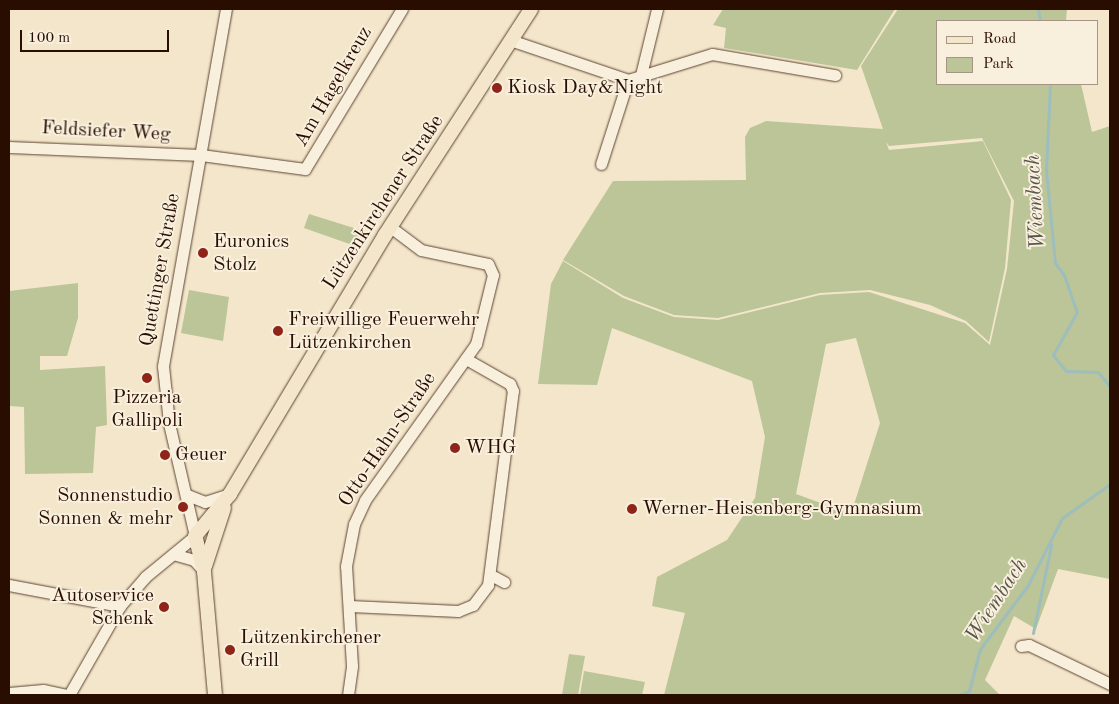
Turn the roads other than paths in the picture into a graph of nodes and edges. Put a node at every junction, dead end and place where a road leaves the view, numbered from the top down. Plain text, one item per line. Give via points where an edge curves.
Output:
1 (226, 9) edge
2 (402, 9) edge
3 (531, 9) edge
4 (657, 9) edge
5 (513, 41) junction
6 (835, 75) dead end
7 (634, 79) junction
8 (9, 147) edge
9 (201, 154) junction
10 (601, 164) dead end
11 (390, 227) junction
12 (466, 359) junction
13 (230, 494) junction
14 (187, 495) junction
15 (195, 536) junction
16 (172, 554) junction
17 (204, 572) junction
18 (491, 575) junction
19 (504, 582) dead end
20 (9, 585) edge
21 (120, 606) junction
22 (350, 606) junction
23 (1021, 646) dead end
24 (1110, 684) edge
25 (9, 693) edge
26 (68, 695) edge
27 (215, 695) edge
28 (348, 695) edge

1 - 9 street, Quettinger Straße
2 - 9 street, Am Hagelkreuz via 305,169
3 - 5 main road, Lützenkirchener Straße
4 - 7 street
5 - 7 street
5 - 11 main road, Lützenkirchener Straße
6 - 7 street via 712,54
7 - 10 street
8 - 9 street, Feldsiefer Weg
9 - 14 street, Quettinger Straße via 163,366 169,423
11 - 12 street, Otto-Hahn-Straße via 421,250 492,266 482,329
11 - 13 main road, Lützenkirchener Straße
12 - 18 street via 510,384 514,391
12 - 22 street, Otto-Hahn-Straße via 360,509 346,553
13 - 14 street via 205,502
13 - 15 main road, Lützenkirchener Straße
13 - 17 main road via 210,542
14 - 15 street, Quettinger Straße
15 - 16 street
15 - 17 main road
16 - 17 street via 194,560
16 - 21 street
17 - 27 main road
18 - 19 street
18 - 22 street via 473,605 458,611
20 - 21 street
21 - 26 street
22 - 28 street, Otto-Hahn-Straße
23 - 24 street via 1028,645
25 - 26 street via 43,690

